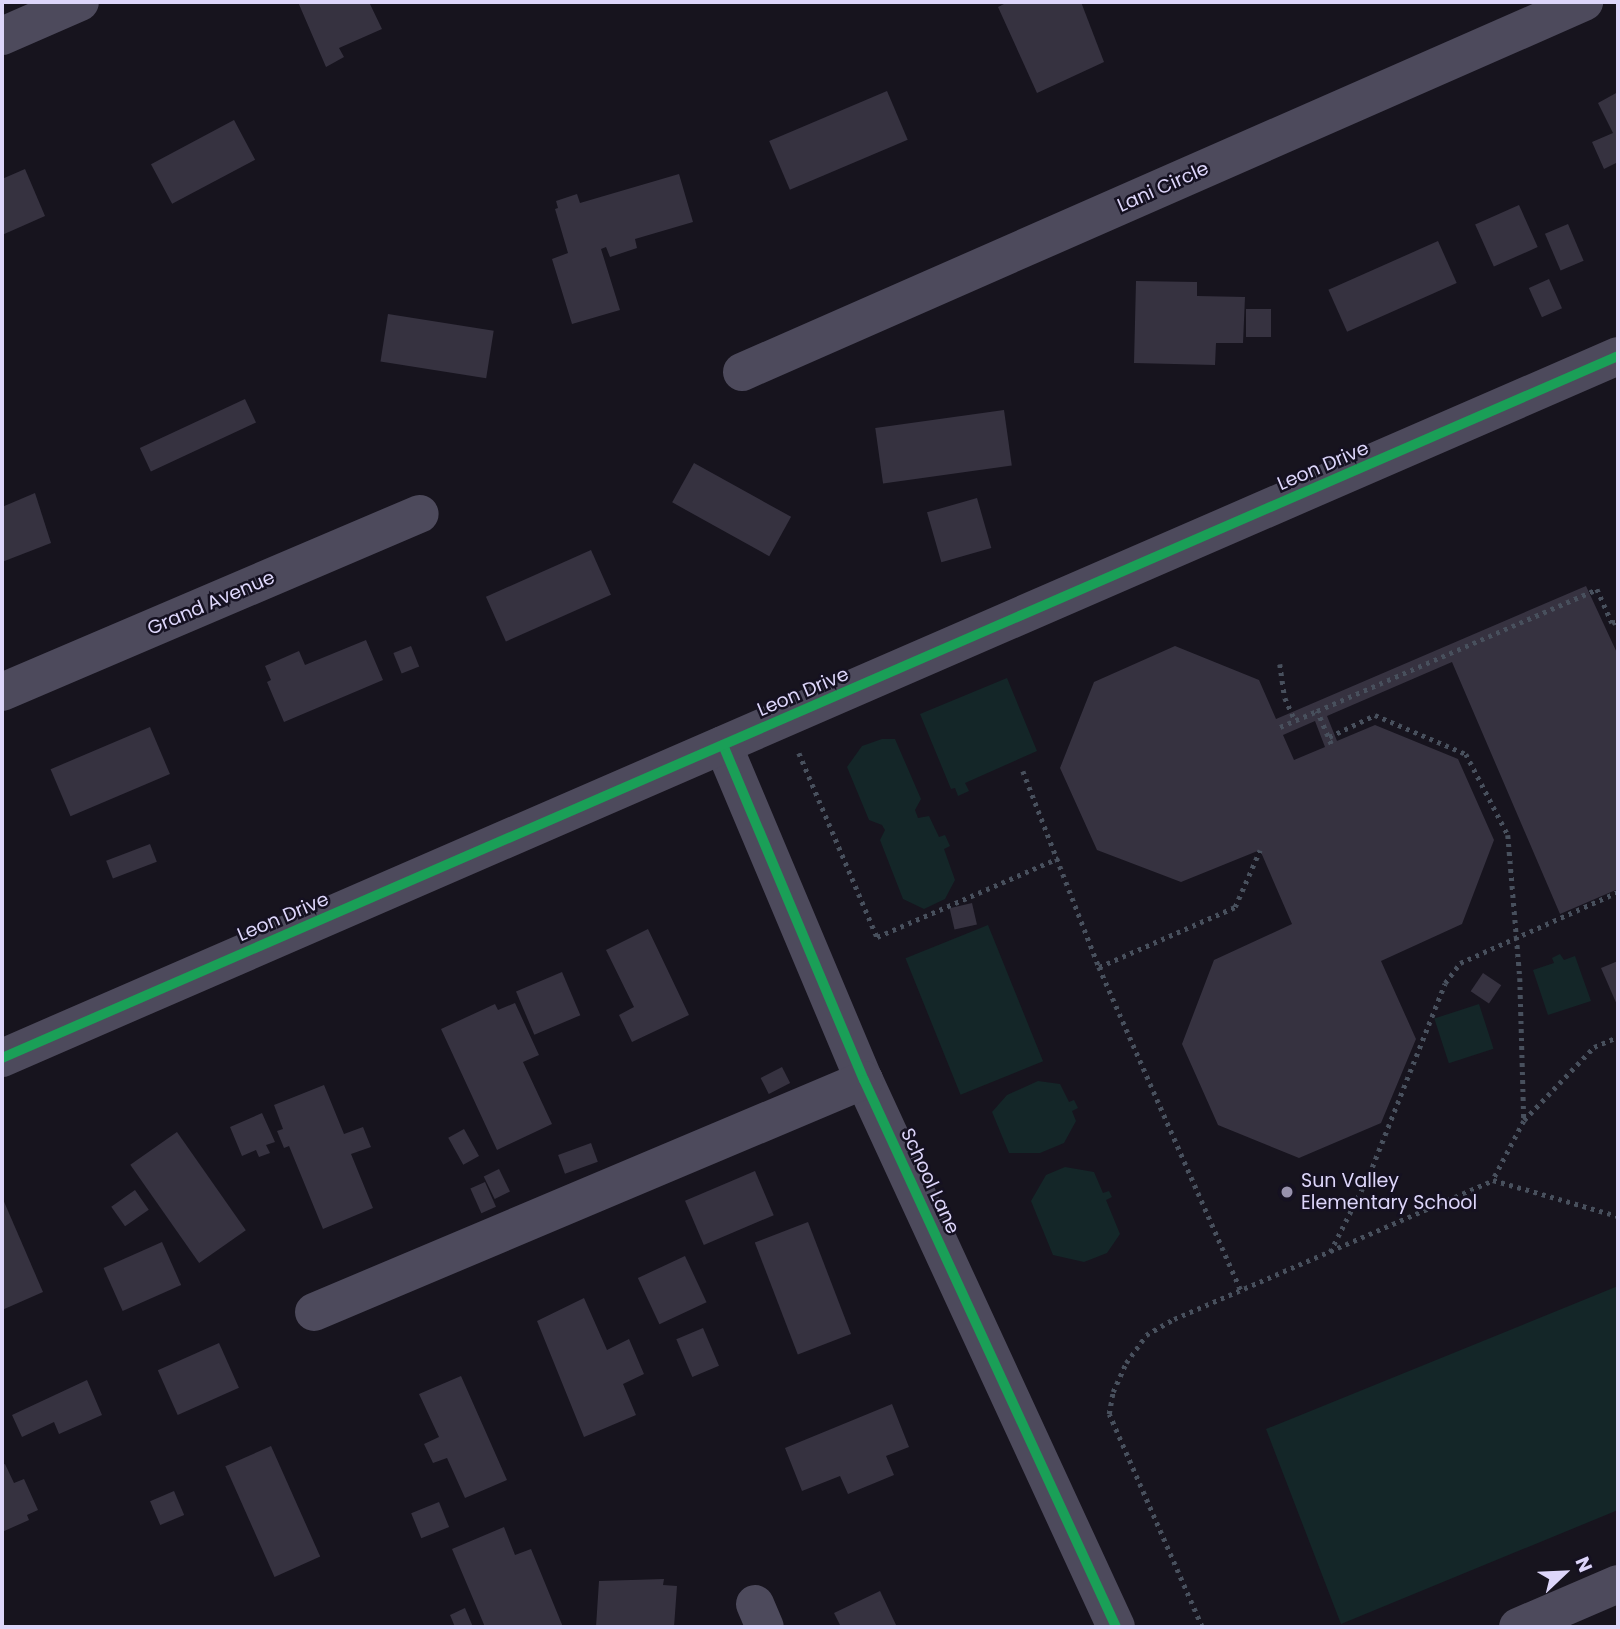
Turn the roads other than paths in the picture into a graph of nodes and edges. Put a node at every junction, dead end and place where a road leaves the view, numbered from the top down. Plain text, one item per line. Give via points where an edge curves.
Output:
1 (80, 2) edge
2 (1584, 2) edge
3 (2, 36) edge
4 (1618, 356) edge
5 (742, 372) dead end
6 (419, 514) dead end
7 (2, 692) edge
8 (723, 745) junction
9 (2, 1058) edge
10 (864, 1080) junction
11 (314, 1312) dead end
12 (1618, 1584) edge
13 (1116, 1627) edge
14 (1518, 1627) edge

1 - 3 street
2 - 5 street, Lani Circle
4 - 8 street, Leon Drive
6 - 7 street, Grand Avenue
8 - 9 street, Leon Drive
8 - 10 street, School Lane
10 - 11 street
10 - 13 street, School Lane
12 - 14 street

